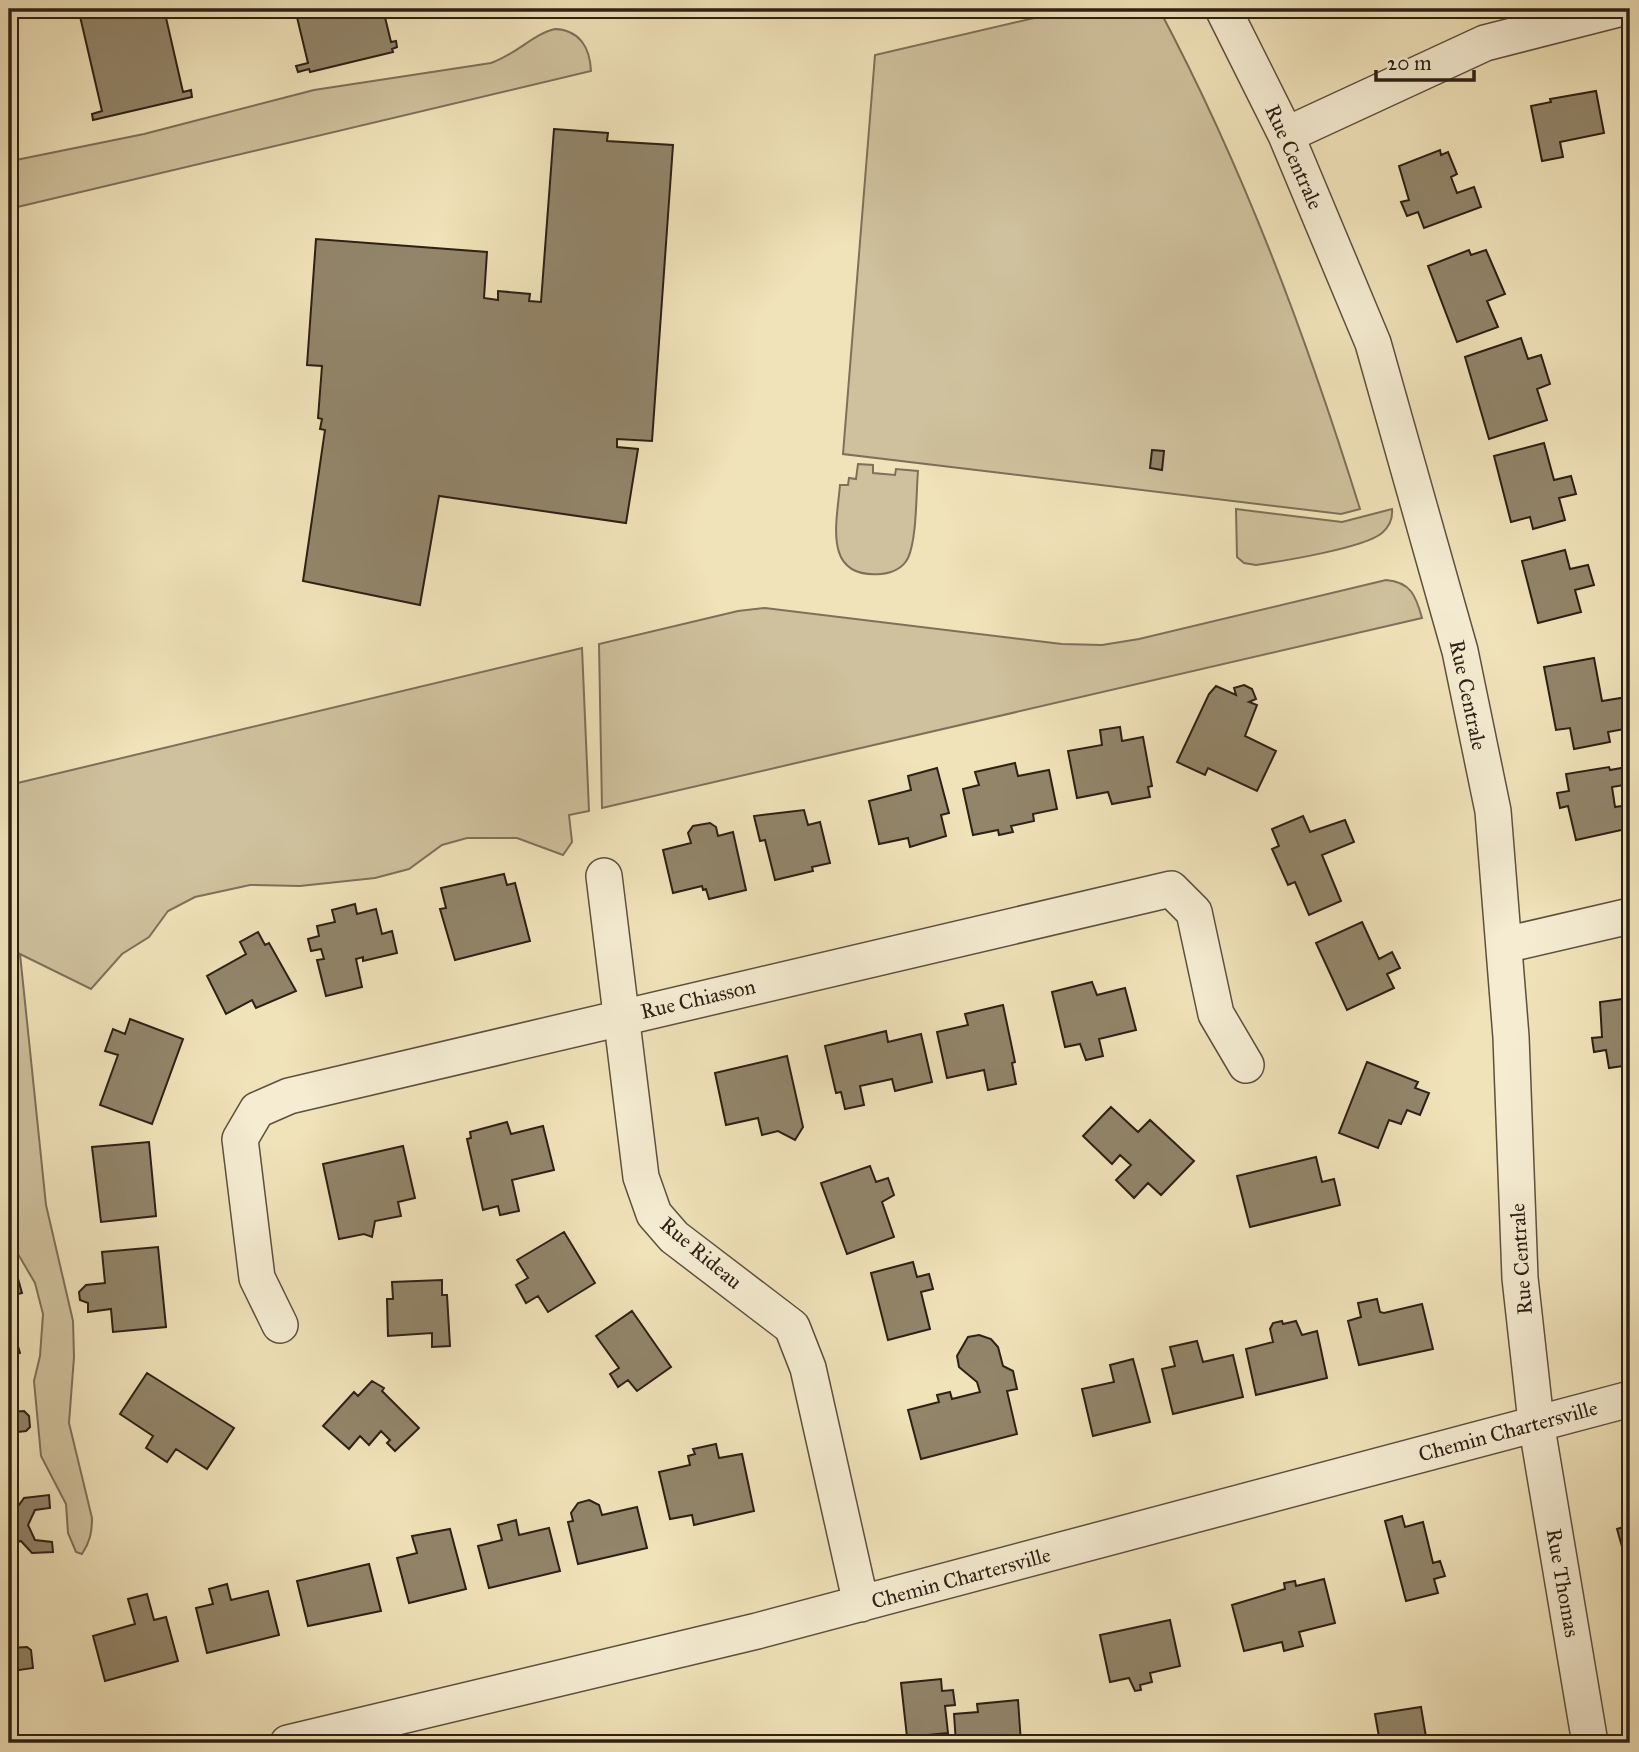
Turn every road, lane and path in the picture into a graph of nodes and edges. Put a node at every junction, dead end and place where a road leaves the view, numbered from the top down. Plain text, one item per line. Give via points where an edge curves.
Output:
1 (1223, 9) edge
2 (1618, 9) edge
3 (1286, 135) junction
4 (604, 876) dead end
5 (1630, 916) edge
6 (1505, 946) junction
7 (621, 1017) junction
8 (1246, 1065) dead end
9 (280, 1325) dead end
10 (1630, 1399) edge
11 (1536, 1422) junction
12 (861, 1604) junction
13 (288, 1743) edge
14 (1590, 1743) edge

1 - 3 street, Rue Centrale
2 - 3 street via 1485,43
3 - 6 street, Rue Centrale via 1373,343 1460,651 1493,811
4 - 7 street, Rue Rideau
5 - 6 street
6 - 11 street, Rue Centrale via 1520,1278
7 - 8 street, Rue Chiasson via 1171,889 1194,912 1216,1014
7 - 9 street, Rue Chiasson via 289,1096 257,1110 240,1139 257,1278
7 - 12 street, Rue Rideau via 639,1165 654,1214 674,1237 792,1327 808,1368
10 - 11 street, Chemin Chartersville
11 - 12 street, Chemin Chartersville
11 - 14 street, Rue Thomas
12 - 13 street, Chemin Chartersville

